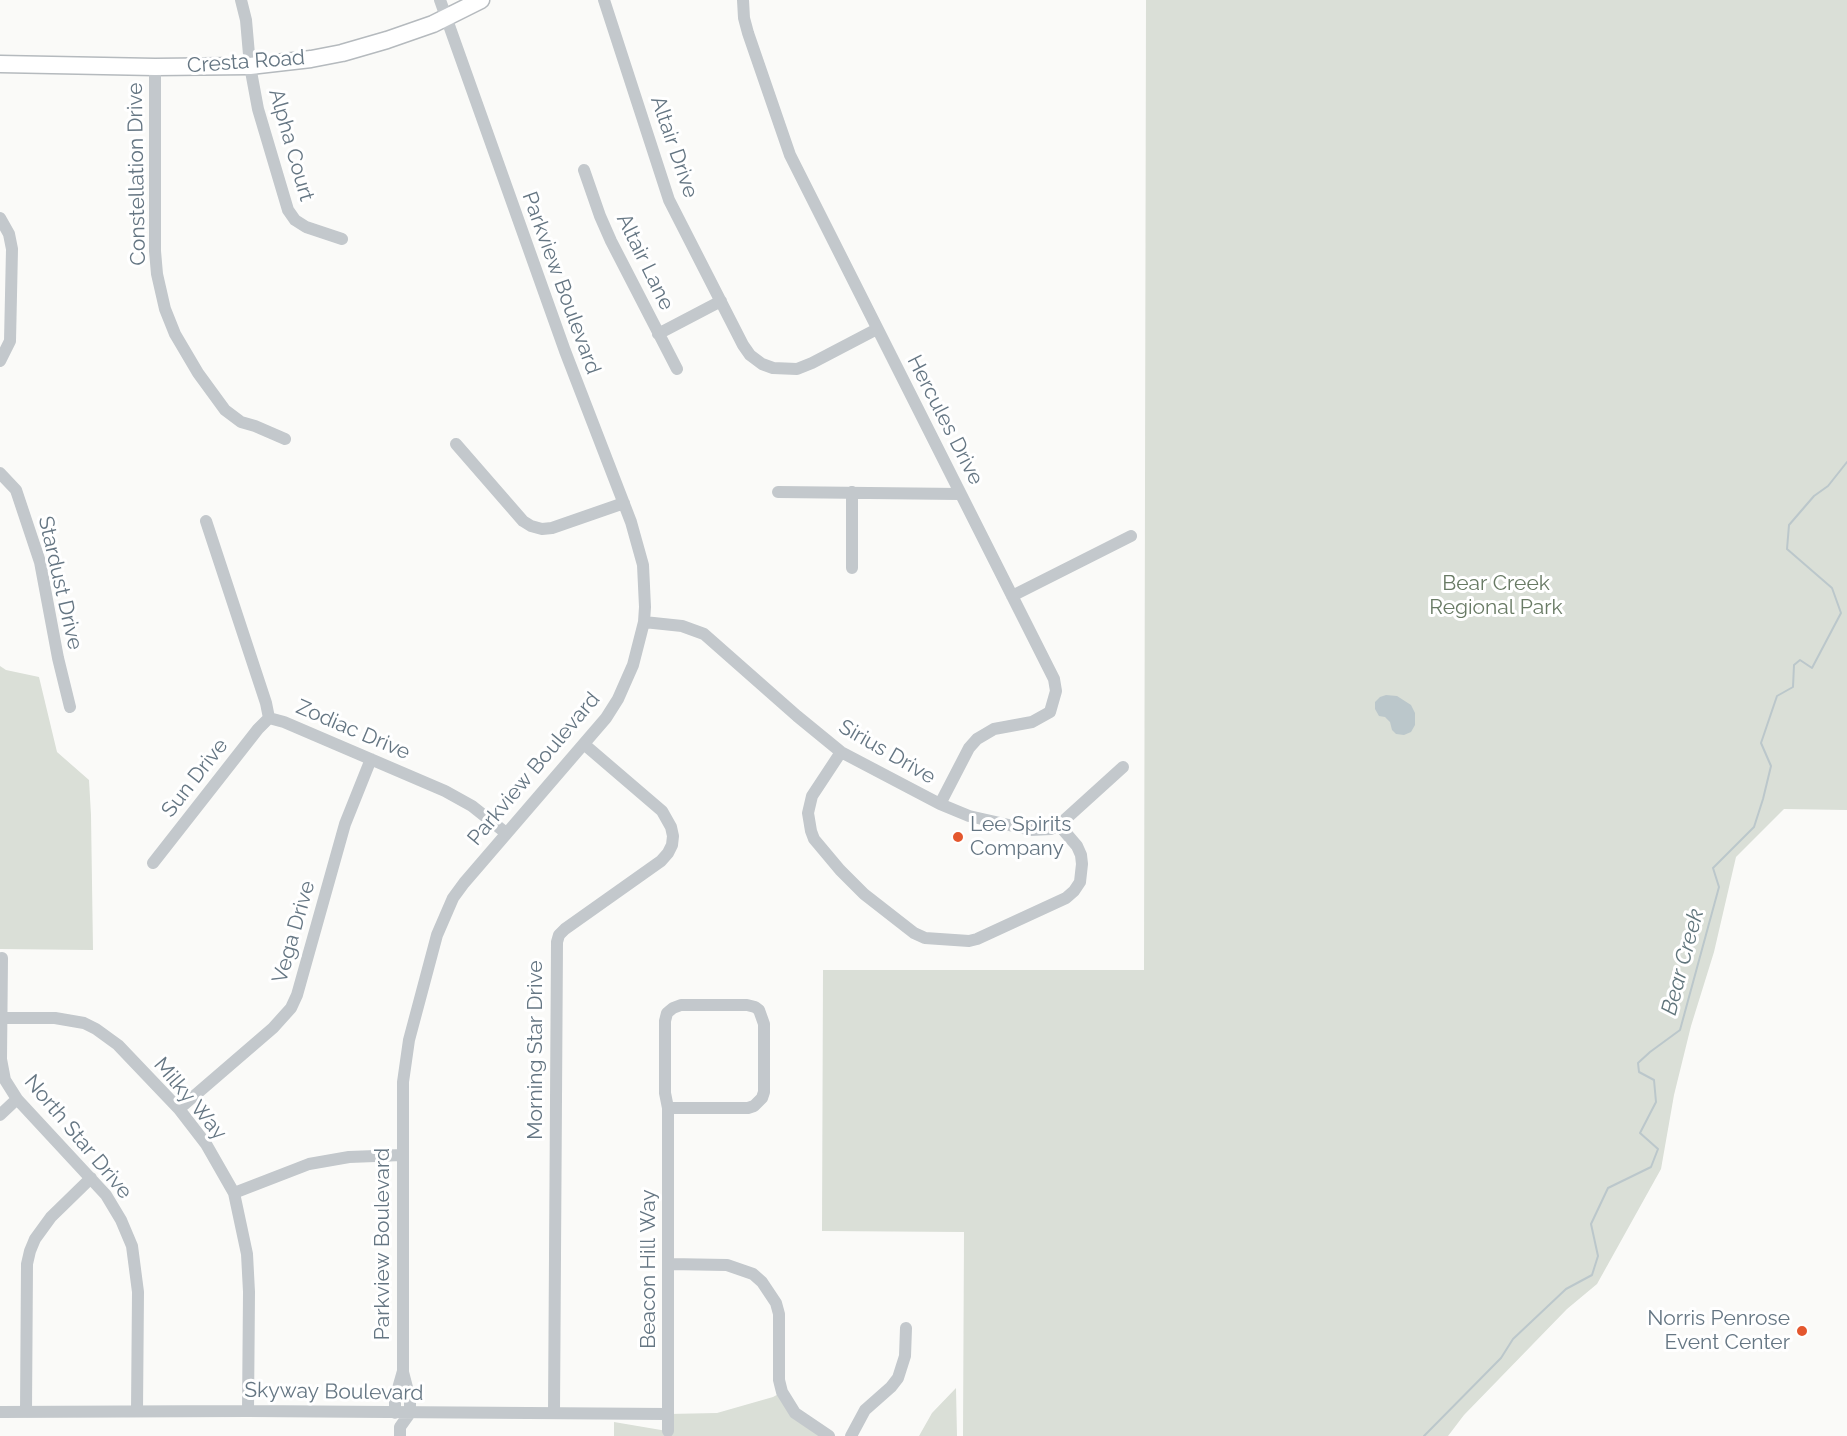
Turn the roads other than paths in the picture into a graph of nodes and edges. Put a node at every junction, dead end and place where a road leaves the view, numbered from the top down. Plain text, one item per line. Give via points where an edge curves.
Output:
1 (241, 0) edge
2 (440, 0) edge
3 (482, 0) edge
4 (604, 0) edge
5 (743, 0) edge
6 (446, 18) junction
7 (0, 64) edge
8 (250, 66) junction
9 (155, 67) junction
10 (584, 170) dead end
11 (0, 218) edge
12 (342, 239) dead end
13 (721, 301) junction
14 (877, 329) junction
15 (658, 334) junction
16 (0, 361) edge
17 (677, 369) dead end
18 (285, 440) dead end
19 (456, 444) dead end
20 (0, 473) edge
21 (778, 492) dead end
22 (852, 492) junction
23 (960, 494) junction
24 (624, 503) junction
25 (206, 521) dead end
26 (1131, 536) dead end
27 (852, 568) dead end
28 (1012, 596) junction
29 (644, 622) junction
30 (70, 707) dead end
31 (269, 718) junction
32 (585, 745) junction
33 (842, 752) junction
34 (371, 759) junction
35 (1123, 767) dead end
36 (940, 804) junction
37 (1059, 825) junction
38 (506, 833) junction
39 (153, 863) dead end
40 (2, 958) edge
41 (0, 1018) edge
42 (17, 1099) junction
43 (668, 1108) junction
44 (179, 1109) junction
45 (0, 1115) edge
46 (402, 1155) junction
47 (91, 1178) junction
48 (234, 1193) junction
49 (669, 1264) junction
50 (906, 1328) dead end
51 (402, 1371) junction
52 (137, 1411) junction
53 (248, 1411) junction
54 (0, 1412) edge
55 (26, 1412) junction
56 (395, 1413) junction
57 (410, 1413) junction
58 (554, 1413) junction
59 (668, 1414) junction
60 (668, 1431) dead end
61 (400, 1436) edge
62 (828, 1436) edge
63 (851, 1436) edge

1 - 8 street
2 - 6 street, Parkview Boulevard
3 - 6 main road, Cresta Road
4 - 13 street, Altair Drive via 669,200
5 - 14 street, Hercules Drive via 748,33 782,136
6 - 8 main road, Cresta Road via 342,53
6 - 24 street, Parkview Boulevard via 561,341
7 - 9 main road, Cresta Road
8 - 9 main road, Cresta Road
8 - 12 street, Alpha Court via 263,128 288,210 306,227
9 - 18 street, Constellation Drive via 155,251 165,309 198,373 225,410 241,422
10 - 15 street, Altair Lane via 611,242
11 - 16 street via 12,249 10,341
13 - 14 street, Altair Drive via 750,355 762,364 784,370 812,363
13 - 15 street
14 - 23 street, Hercules Drive
15 - 17 street, Altair Lane
19 - 24 street via 531,526 552,528
20 - 30 street, Stardust Drive via 16,490 31,531
21 - 22 street
22 - 23 street
22 - 27 street
23 - 28 street, Hercules Drive
24 - 29 street, Parkview Boulevard via 643,565
25 - 31 street, Zodiac Drive
26 - 28 street
28 - 36 street, Hercules Drive via 1054,679 1054,701 1050,712 1042,718 994,729 977,739
29 - 32 street, Parkview Boulevard via 633,665 618,699
29 - 33 street, Sirius Drive via 682,626 704,634
31 - 34 street, Zodiac Drive
31 - 39 street, Sun Drive
32 - 38 street, Parkview Boulevard
32 - 58 street, Morning Star Drive via 662,811 673,836 661,861 565,929 557,942
33 - 36 street, Sirius Drive
33 - 37 street via 812,796 808,813 814,839 864,894 925,938 977,939 1066,898 1080,882 1082,864 1077,846
34 - 38 street, Zodiac Drive via 451,794
34 - 44 street, Vega Drive via 345,824 291,1008
35 - 37 street
36 - 37 street, Sirius Drive via 969,816 1031,830
38 - 46 street, Parkview Boulevard via 453,898 437,935 405,1062
40 - 41 street, North Star Drive
41 - 42 street, North Star Drive via 2,1071
41 - 44 street, Milky Way via 55,1018 96,1029 118,1045
42 - 45 street
42 - 47 street, North Star Drive
43 - 43 street, Beacon Hill Way via 664,1093 668,1013 681,1005 747,1005 759,1010 764,1024 764,1092 759,1103 747,1108
43 - 49 street, Beacon Hill Way
44 - 48 street, Milky Way via 206,1144
46 - 48 street via 349,1157 309,1164
46 - 51 street, Parkview Boulevard
47 - 52 street, North Star Drive via 128,1233 135,1260
47 - 55 street via 42,1227 30,1251
48 - 53 street, Milky Way via 247,1254
49 - 59 street, Beacon Hill Way
49 - 62 street via 728,1265 753,1274 762,1282 779,1314 782,1392 795,1413
50 - 63 street via 905,1356 898,1378 865,1410
51 - 56 street, Parkview Boulevard
51 - 57 street, Parkview Boulevard
52 - 53 street, Skyway Boulevard
52 - 55 street, Skyway Boulevard
53 - 56 street, Skyway Boulevard
54 - 55 street, Skyway Boulevard
56 - 57 street, Skyway Boulevard
57 - 58 street, Skyway Boulevard
57 - 61 street via 400,1426
58 - 59 street, Skyway Boulevard
59 - 60 street, Beacon Hill Way

